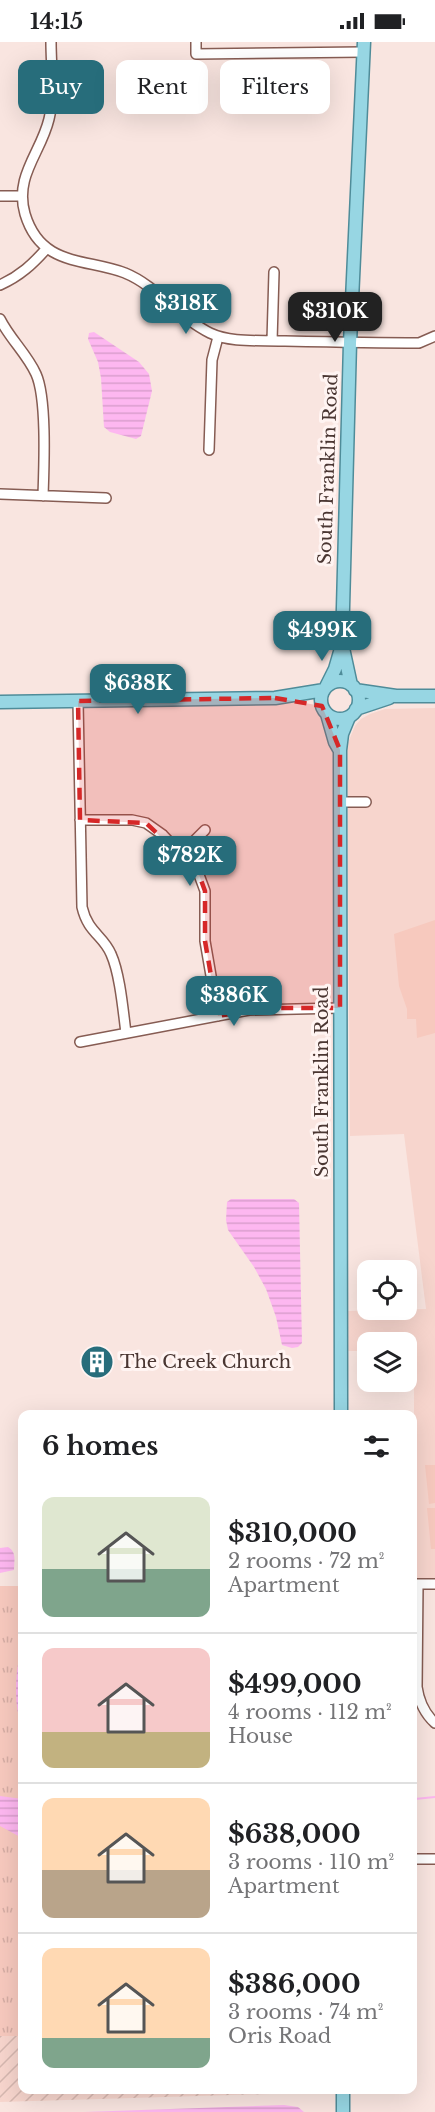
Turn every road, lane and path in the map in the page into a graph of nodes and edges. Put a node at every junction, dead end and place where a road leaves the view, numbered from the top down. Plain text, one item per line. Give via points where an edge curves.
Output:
1 (51, 42) edge
2 (196, 42) edge
3 (364, 47) edge
4 (0, 196) edge
5 (22, 196) junction
6 (47, 248) junction
7 (273, 272) dead end
8 (0, 285) edge
9 (0, 320) edge
10 (435, 336) edge
11 (218, 337) junction
12 (272, 340) junction
13 (350, 342) junction
14 (209, 450) dead end
15 (0, 494) edge
16 (43, 496) junction
17 (106, 498) dead end
18 (342, 645) junction
19 (353, 688) junction
20 (325, 689) junction
21 (396, 696) junction
22 (435, 696) edge
23 (275, 698) junction
24 (78, 701) junction
25 (0, 702) edge
26 (324, 710) junction
27 (352, 713) junction
28 (340, 750) junction
29 (340, 802) junction
30 (366, 802) dead end
31 (80, 820) junction
32 (205, 830) dead end
33 (181, 854) junction
34 (340, 1008) junction
35 (218, 1016) junction
36 (126, 1033) junction
37 (80, 1041) dead end
38 (341, 1410) edge
39 (417, 1584) edge
40 (435, 1584) edge
41 (417, 1687) edge
42 (435, 1723) edge
43 (417, 1858) edge
44 (435, 1859) edge
45 (343, 2094) edge
46 (343, 2112) edge

1 - 5 street via 49,119 24,178
2 - 3 street via 196,54
3 - 13 main road, South Franklin Road
4 - 5 street
5 - 6 street via 30,226
6 - 8 street via 30,267
6 - 11 street via 68,260 116,270 137,279 194,324
7 - 12 street
9 - 16 street via 36,374 40,389
10 - 13 street via 419,343
11 - 12 street
11 - 14 street via 212,363
12 - 13 street
13 - 18 main road, South Franklin Road
15 - 16 street
16 - 17 street
18 - 19 main road, South Franklin Road
18 - 20 main road, South Franklin Road
19 - 20 main road via 338,682
19 - 21 main road
19 - 27 main road via 358,700
20 - 23 main road
20 - 26 main road via 321,699
21 - 22 main road
21 - 27 main road
23 - 24 main road
23 - 26 main road via 303,700
24 - 25 main road
24 - 31 street
26 - 27 main road via 336,719
26 - 28 main road, South Franklin Road
27 - 28 main road, South Franklin Road via 342,734
28 - 29 main road, South Franklin Road
29 - 30 street
29 - 34 main road, South Franklin Road
31 - 33 street via 139,821 155,828
31 - 36 street via 83,910 92,930 114,959
32 - 33 street
33 - 35 street via 200,875 205,888 204,935
34 - 35 street via 268,1008
34 - 38 main road, South Franklin Road
35 - 36 street
36 - 37 street
39 - 40 street
41 - 42 street via 419,1700
43 - 44 street
45 - 46 main road

